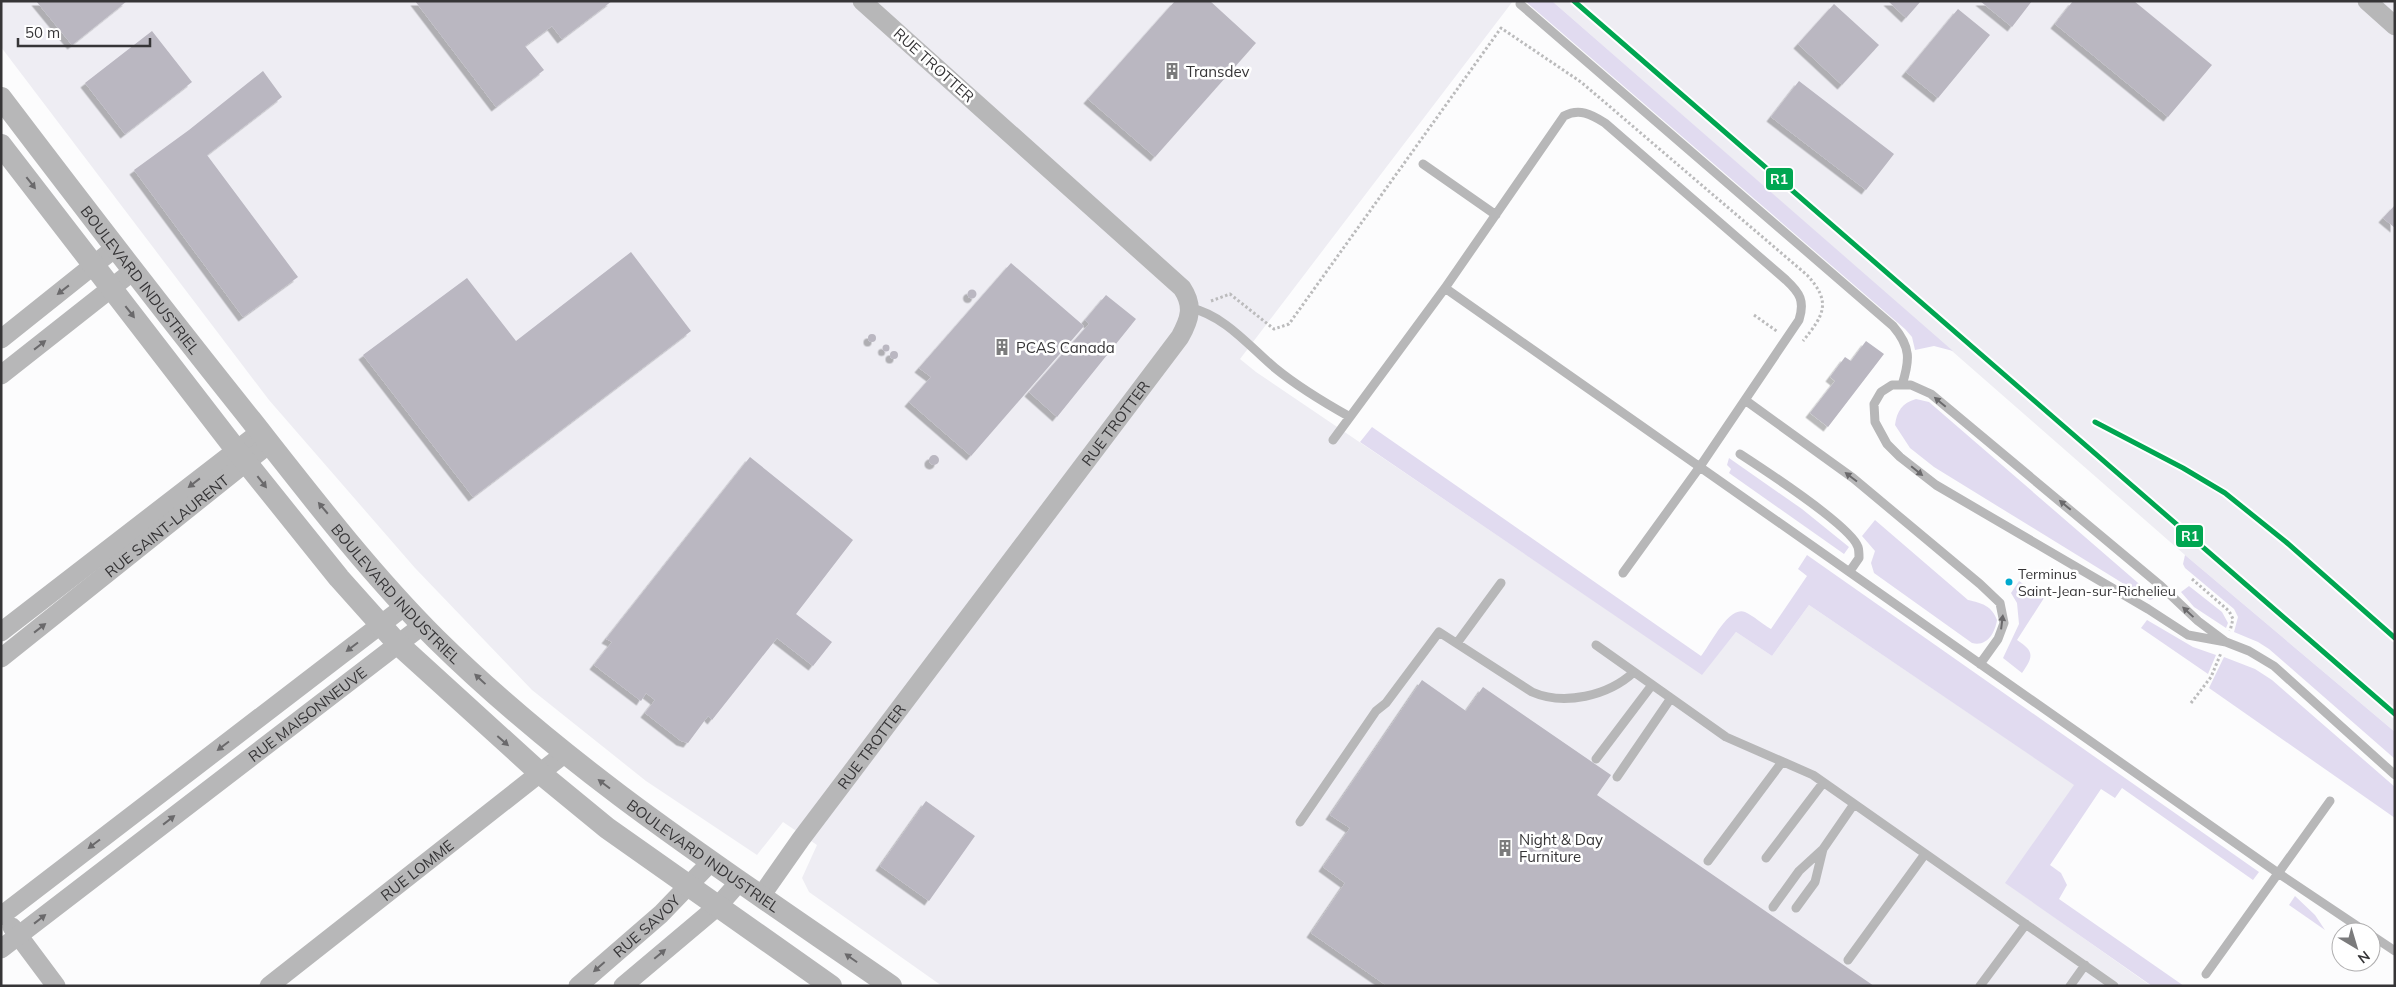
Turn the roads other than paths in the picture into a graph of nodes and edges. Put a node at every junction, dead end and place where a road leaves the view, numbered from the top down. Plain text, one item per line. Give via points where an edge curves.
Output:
1 (862, 1) edge
2 (2366, 1) edge
3 (1520, 4) dead end
4 (2395, 26) edge
5 (1, 98) edge
6 (1, 145) edge
7 (1424, 164) dead end
8 (1496, 215) junction
9 (115, 248) junction
10 (94, 266) junction
11 (133, 271) junction
12 (112, 288) junction
13 (1444, 288) junction
14 (1191, 308) junction
15 (1, 339) edge
16 (1, 375) edge
17 (1902, 385) junction
18 (1745, 400) junction
19 (1350, 417) junction
20 (265, 438) junction
21 (1333, 440) dead end
22 (1740, 454) dead end
23 (242, 457) junction
24 (1699, 468) junction
25 (1850, 571) junction
26 (1624, 573) dead end
27 (1501, 583) dead end
28 (53, 592) junction
29 (405, 606) junction
30 (65, 608) junction
31 (380, 625) junction
32 (423, 625) junction
33 (1, 632) edge
34 (2226, 642) junction
35 (1457, 643) junction
36 (398, 644) junction
37 (1596, 645) dead end
38 (1, 658) edge
39 (1980, 664) junction
40 (1634, 672) junction
41 (1652, 684) junction
42 (1671, 698) junction
43 (564, 754) junction
44 (1596, 759) dead end
45 (1782, 762) junction
46 (540, 773) junction
47 (2395, 774) edge
48 (1617, 777) dead end
49 (176, 782) junction
50 (1823, 782) junction
51 (192, 802) junction
52 (2330, 802) dead end
53 (1854, 804) junction
54 (1300, 822) dead end
55 (1823, 849) junction
56 (1925, 854) junction
57 (1766, 858) dead end
58 (1708, 861) dead end
59 (711, 862) junction
60 (2278, 873) junction
61 (740, 881) junction
62 (690, 885) junction
63 (761, 896) junction
64 (718, 906) junction
65 (1773, 907) dead end
66 (1796, 908) dead end
67 (2, 915) edge
68 (2351, 922) edge
69 (2026, 924) junction
70 (18, 935) junction
71 (2381, 942) edge
72 (1, 948) edge
73 (2395, 951) edge
74 (1848, 960) dead end
75 (2085, 965) junction
76 (2206, 974) dead end
77 (56, 986) edge
78 (269, 986) edge
79 (578, 986) edge
80 (623, 986) edge
81 (831, 986) edge
82 (891, 986) edge
83 (1980, 986) edge
84 (2070, 986) edge
85 (2114, 986) edge

1 - 14 street, RUE TROTTER via 1182,288
2 - 4 street
3 - 17 lane via 1893,326 1907,349 1909,363
5 - 9 street, BOULEVARD INDUSTRIEL
6 -> 10 street, BOULEVARD INDUSTRIEL
7 - 8 lane
8 - 13 lane
8 - 18 lane via 1564,116 1572,112 1592,115 1605,123 1797,290 1802,298 1799,320
9 - 10 street
9 - 11 street, BOULEVARD INDUSTRIEL
10 - 12 street, BOULEVARD INDUSTRIEL
10 -> 15 street
11 - 12 street
11 - 20 street, BOULEVARD INDUSTRIEL
16 -> 12 street
12 -> 23 street, BOULEVARD INDUSTRIEL
13 - 19 lane
13 - 24 lane
14 - 19 lane via 1220,320 1277,369
14 - 63 street, RUE TROTTER via 1180,337
34 -> 17 lane via 1931,394 1911,385
17 -> 34 lane via 1892,385 1881,392 1874,404 1875,422 1887,444 1936,485 2188,635
18 - 24 lane
39 -> 18 lane via 1998,639 2004,623 2000,603 1858,482
19 - 21 lane
20 - 23 street, RUE SAINT-LAURENT
29 -> 20 street, BOULEVARD INDUSTRIEL
22 - 25 lane via 1808,500 1851,536 1858,546 1859,558
23 -> 28 street, RUE SAINT-LAURENT
23 - 30 street, RUE SAINT-LAURENT
23 -> 31 street, BOULEVARD INDUSTRIEL
24 - 25 lane
24 - 26 lane
25 - 39 lane
27 - 35 lane
28 - 30 street
28 - 33 street, RUE SAINT-LAURENT
29 - 31 street, RUE MAISONNEUVE
29 - 32 street, BOULEVARD INDUSTRIEL
38 -> 30 street, RUE SAINT-LAURENT
31 - 36 street, BOULEVARD INDUSTRIEL
31 -> 49 street, RUE MAISONNEUVE
32 - 36 street, RUE MAISONNEUVE
43 -> 32 street, BOULEVARD INDUSTRIEL
34 - 47 lane via 2274,666
35 - 40 lane via 1532,692 1547,698 1597,693 1615,687
35 - 54 lane via 1439,632 1386,703 1376,711
36 -> 46 street, BOULEVARD INDUSTRIEL
36 - 51 street, RUE MAISONNEUVE
37 - 40 lane
39 - 60 lane
40 - 41 lane
41 - 42 lane
41 - 44 lane
42 - 45 lane via 1726,737
42 - 48 lane
43 - 46 street, RUE LOMME
59 -> 43 street, BOULEVARD INDUSTRIEL
45 - 50 lane
45 - 58 lane
46 - 62 street, BOULEVARD INDUSTRIEL via 607,828
46 - 78 street, RUE LOMME
49 - 51 street
49 -> 67 street, RUE MAISONNEUVE
50 - 53 lane
50 - 57 lane
70 -> 51 street, RUE MAISONNEUVE
52 - 60 lane
53 - 55 lane
53 - 56 lane
55 - 65 lane via 1799,870
55 - 66 lane via 1815,882
56 - 69 lane
56 - 74 lane
59 - 61 street, BOULEVARD INDUSTRIEL
59 - 62 street, RUE SAVOY
60 - 68 lane
60 - 76 lane
61 - 63 street, BOULEVARD INDUSTRIEL
61 - 64 street, RUE SAVOY
62 - 64 street, BOULEVARD INDUSTRIEL
62 -> 79 street, RUE SAVOY
82 -> 63 street, BOULEVARD INDUSTRIEL
80 -> 64 street, RUE SAVOY
64 - 81 street, BOULEVARD INDUSTRIEL
67 - 70 street
69 - 75 lane
69 - 83 lane
70 - 72 street, RUE MAISONNEUVE
70 - 77 street
71 - 73 lane
75 - 84 lane
75 - 85 lane

